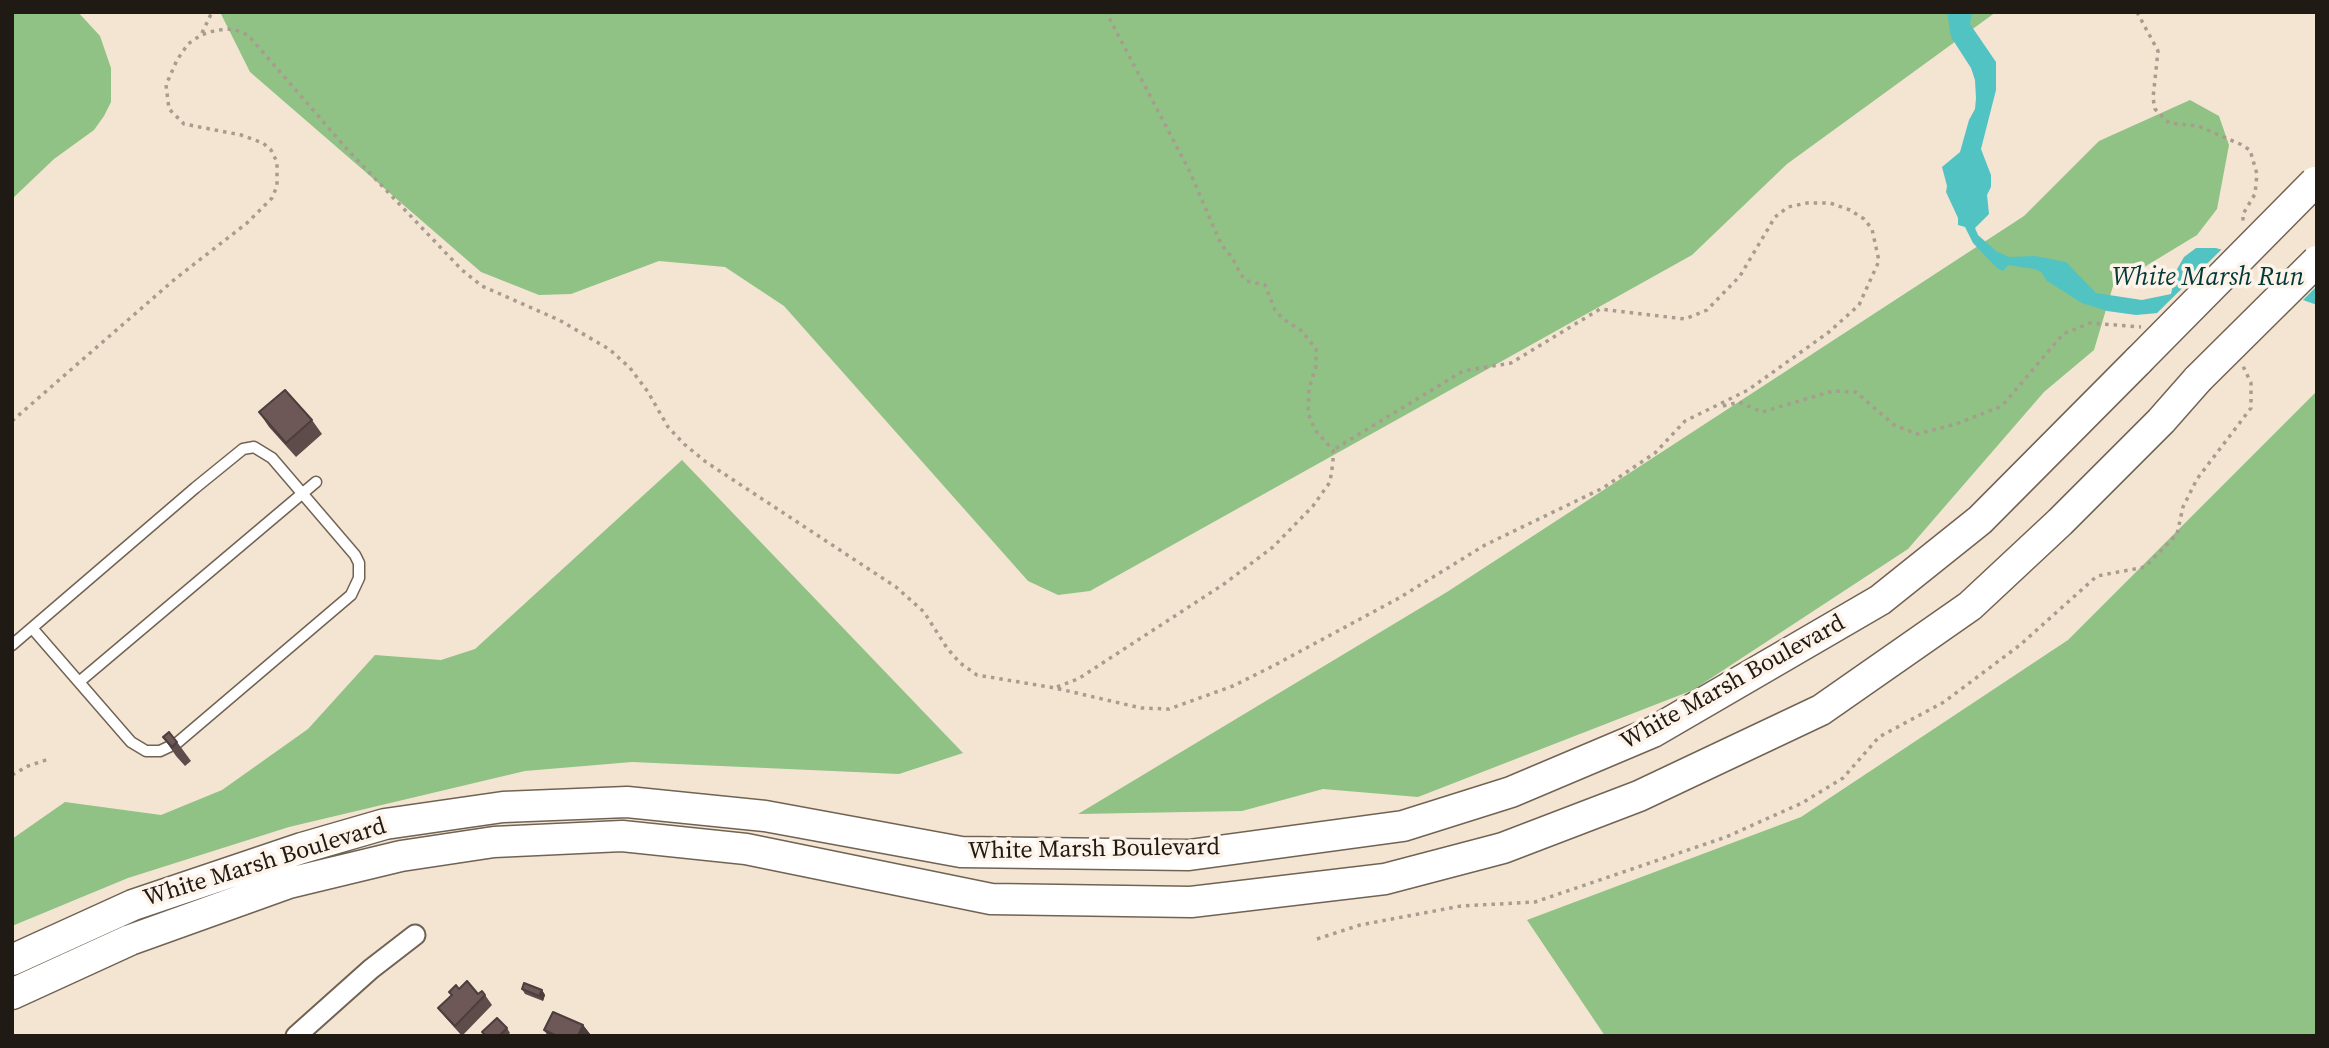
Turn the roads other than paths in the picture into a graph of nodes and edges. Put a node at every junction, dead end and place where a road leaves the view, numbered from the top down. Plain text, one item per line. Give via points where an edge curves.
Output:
1 (2316, 181) edge
2 (2317, 261) edge
3 (316, 482) dead end
4 (303, 494) junction
5 (32, 628) junction
6 (16, 642) edge
7 (79, 682) junction
8 (415, 935) dead end
9 (12, 960) edge
10 (12, 994) edge
11 (296, 1036) edge

1 - 9 main road, White Marsh Boulevard, bridge via 1980,520 1880,600 1653,732 1511,792 1404,826 1189,855 961,852 765,816 627,802 503,807 385,824 302,848 133,905
2 - 10 main road, White Marsh Boulevard, bridge via 2060,522 1970,606 1821,710 1639,796 1503,848 1385,879 1191,902 990,899 746,849 622,836 494,842 401,856 289,883 130,940
3 - 4 lane
4 - 5 lane via 263,451 243,449
4 - 7 lane
4 - 7 lane via 355,555 360,571 357,587 195,728 160,751 140,749
5 - 6 lane
5 - 7 lane
8 - 11 street

